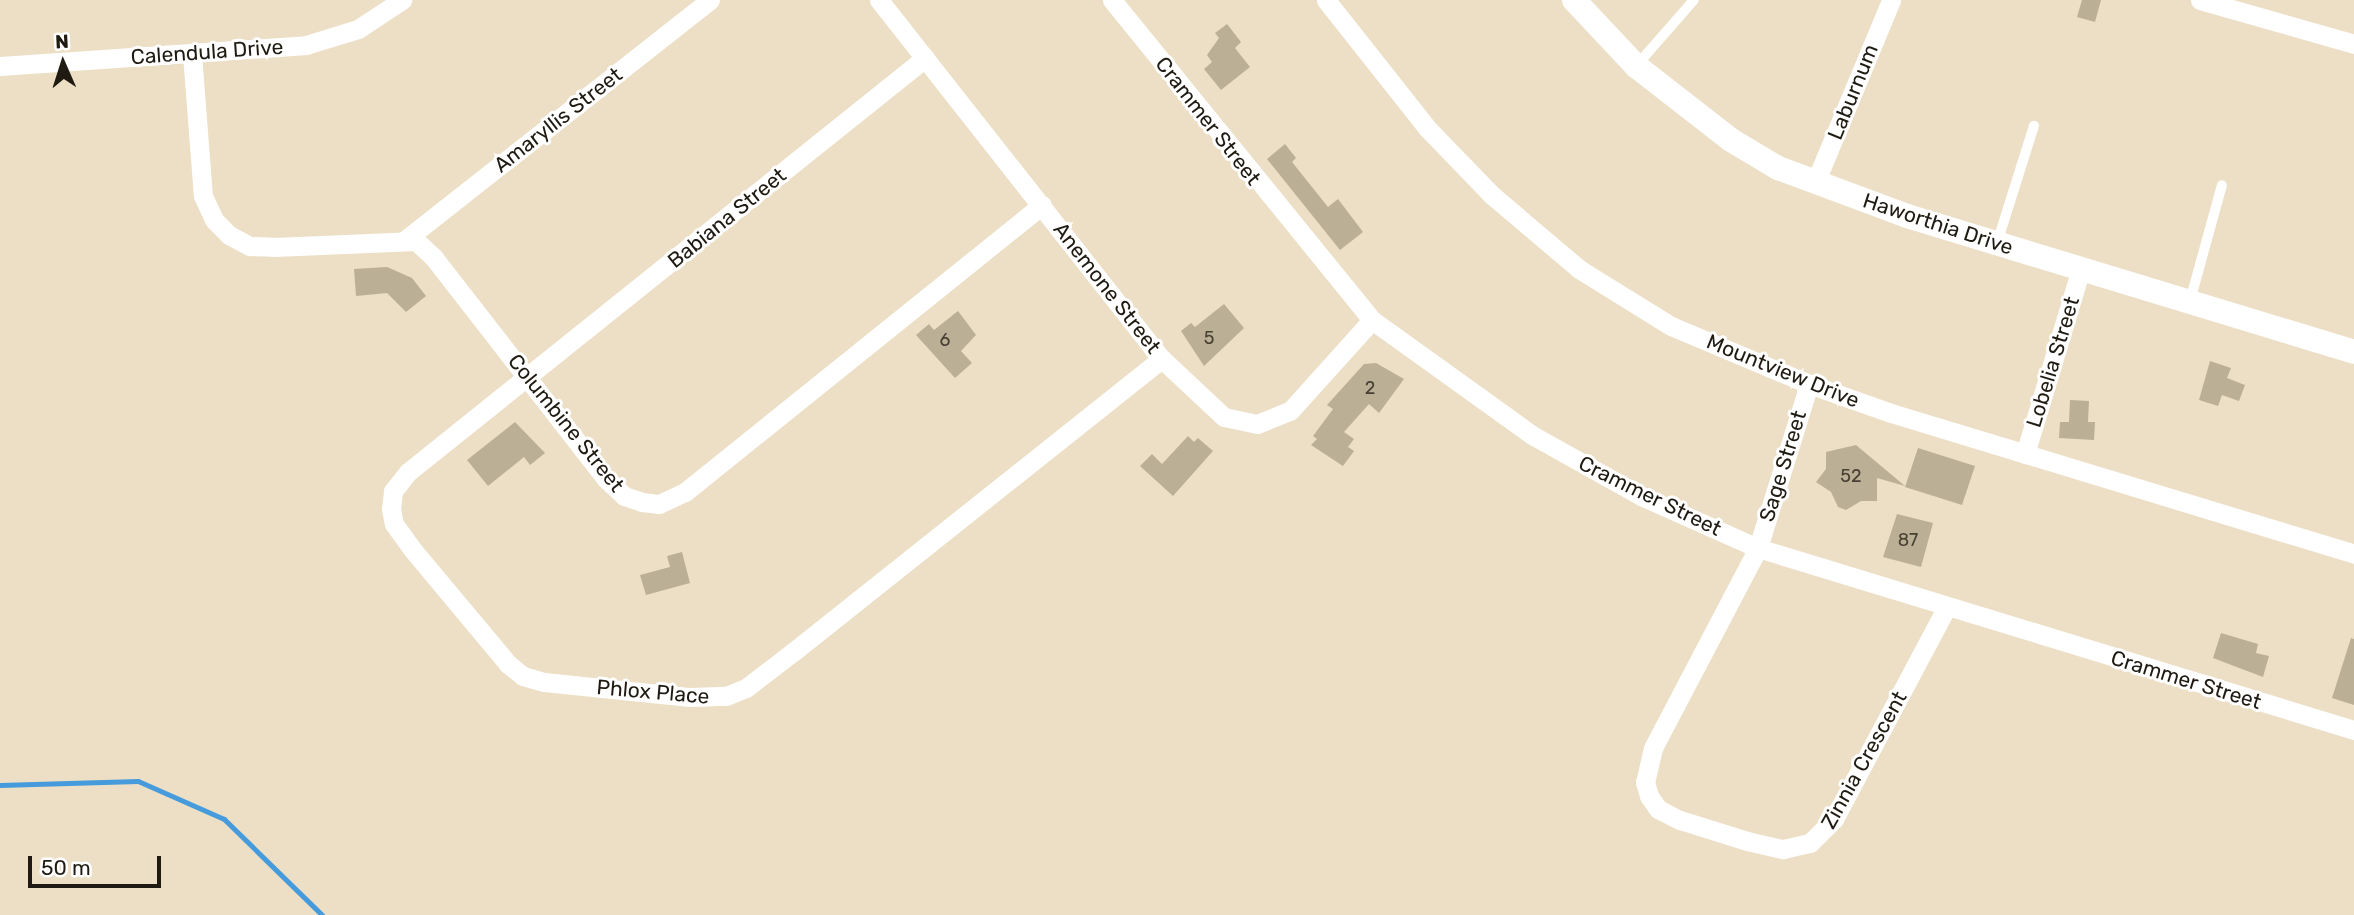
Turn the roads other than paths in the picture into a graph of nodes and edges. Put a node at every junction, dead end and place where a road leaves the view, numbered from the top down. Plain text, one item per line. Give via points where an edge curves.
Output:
1 (402, 0) edge
2 (710, 0) edge
3 (879, 0) edge
4 (1112, 0) edge
5 (1326, 0) edge
6 (1574, 0) edge
7 (1694, 0) edge
8 (1891, 0) edge
9 (2200, 0) edge
10 (2354, 44) edge
11 (192, 54) junction
12 (925, 58) junction
13 (0, 65) edge
14 (1636, 66) junction
15 (2035, 126) dead end
16 (1815, 183) junction
17 (2222, 185) dead end
18 (1042, 205) junction
19 (405, 240) junction
20 (1996, 243) junction
21 (2081, 269) junction
22 (2190, 302) junction
23 (1371, 320) junction
24 (2354, 352) edge
25 (1162, 359) junction
26 (529, 379) junction
27 (1809, 384) junction
28 (2025, 454) junction
29 (1758, 548) junction
30 (2354, 554) edge
31 (1946, 608) junction
32 (2354, 730) edge

1 - 11 street, Calendula Drive via 358,29 331,40
2 - 19 street, Amaryllis Street
3 - 12 street, Anemone Street
4 - 23 street, Crammer Street
5 - 27 street, Mountview Drive via 1428,129 1493,196 1579,269 1671,326
6 - 14 street, Haworthia Drive
7 - 14 lane
8 - 16 street, Laburnum
9 - 10 street
11 - 13 street, Calendula Drive
11 - 19 street via 203,195 214,219 229,235 250,246 274,247
12 - 18 street, Anemone Street
12 - 26 street, Babiana Street
14 - 16 street, Haworthia Drive via 1731,140
15 - 20 lane
16 - 20 street, Haworthia Drive
17 - 22 lane
18 - 25 street, Anemone Street
18 - 26 street, Columbine Street via 685,492 659,504 625,496
19 - 26 street, Columbine Street via 415,241 434,257
20 - 21 street, Haworthia Drive
21 - 22 street, Haworthia Drive
21 - 28 street, Lobelia Street
22 - 24 street, Haworthia Drive
23 - 25 street, Anemone Street via 1290,411 1274,420 1244,424 1224,417
23 - 29 street, Crammer Street via 1532,435 1641,496
25 - 26 street, Phlox Place via 765,674 746,688 710,699 523,676 508,664 394,524 393,491 408,472
27 - 28 street, Mountview Drive
27 - 29 street, Sage Street
28 - 30 street, Mountview Drive
29 - 31 street, Crammer Street
29 - 31 street, Zinnia Crescent via 1653,748 1647,769 1649,796 1658,809 1680,820 1783,849 1799,849 1824,834
31 - 32 street, Crammer Street

